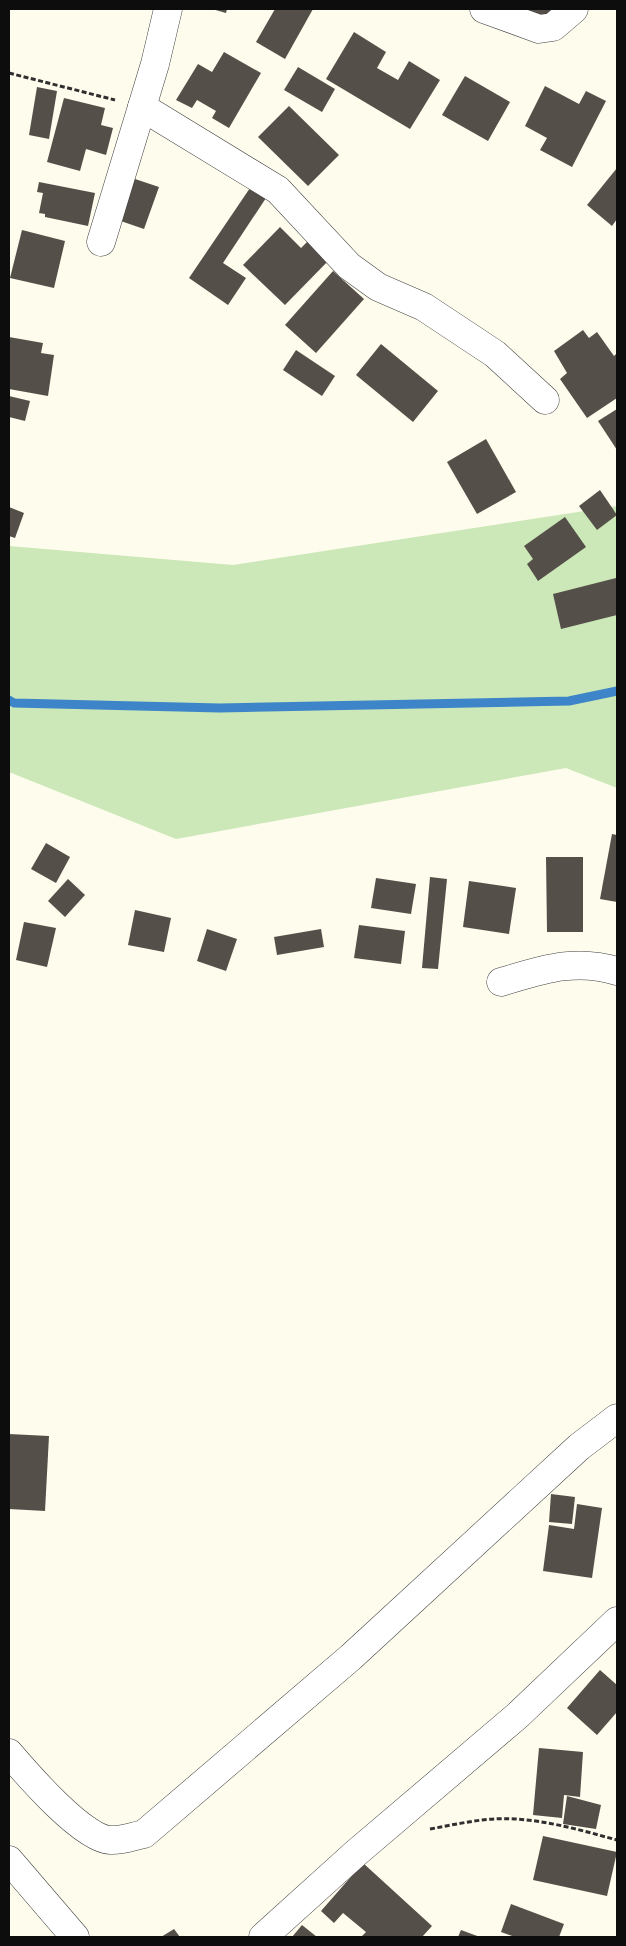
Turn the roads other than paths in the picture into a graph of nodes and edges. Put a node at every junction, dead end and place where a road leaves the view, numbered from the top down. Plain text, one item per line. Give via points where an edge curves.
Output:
1 (168, 9) edge
2 (484, 9) edge
3 (574, 9) edge
4 (142, 107) junction
5 (101, 242) dead end
6 (545, 400) dead end
7 (617, 971) edge
8 (501, 982) dead end
9 (617, 1418) edge
10 (617, 1621) edge
11 (9, 1753) edge
12 (9, 1860) edge
13 (75, 1937) edge
14 (263, 1937) edge

1 - 4 street
2 - 3 street via 539,29 553,27
4 - 5 street
4 - 6 street via 278,190 348,266 378,286 424,307 487,348
7 - 8 street via 604,967 560,965
9 - 11 street via 579,1447 351,1657 144,1834 110,1840 87,1831 44,1792
10 - 14 street via 517,1716
12 - 13 street

